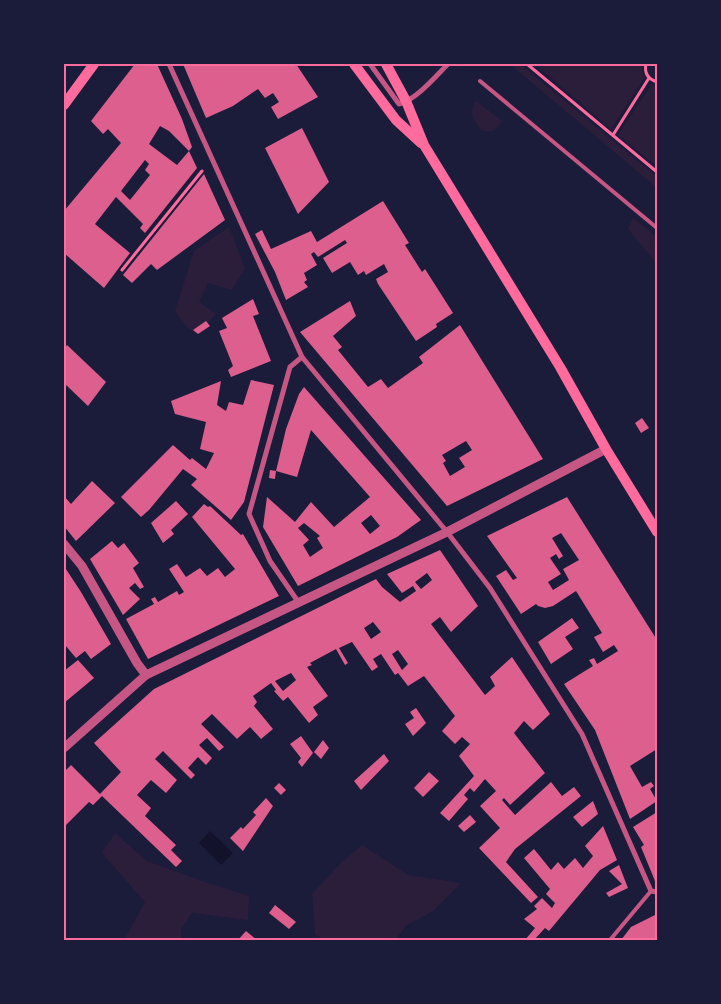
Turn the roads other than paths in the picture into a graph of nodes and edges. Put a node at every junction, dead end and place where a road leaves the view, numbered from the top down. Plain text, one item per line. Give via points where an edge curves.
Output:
1 (94, 64) edge
2 (169, 64) edge
3 (354, 64) edge
4 (370, 64) edge
5 (386, 64) edge
6 (448, 64) edge
7 (480, 81) dead end
8 (406, 101) junction
9 (64, 105) edge
10 (424, 146) junction
11 (657, 228) edge
12 (302, 357) junction
13 (606, 449) junction
14 (447, 532) junction
15 (657, 532) edge
16 (64, 544) edge
17 (299, 603) junction
18 (146, 675) junction
19 (64, 748) edge
20 (654, 892) edge
21 (610, 940) edge

1 - 9 main road
2 - 12 street
3 - 10 main road via 396,120
4 - 8 street via 396,102
5 - 8 main road
6 - 8 street
7 - 11 lane
8 - 10 main road
10 - 13 main road via 560,367
12 - 14 street
12 - 17 street via 290,367 249,514 270,561
13 - 14 street
13 - 15 main road
14 - 17 street
14 - 20 street via 490,588 582,734
16 - 18 street via 82,566
17 - 18 street
18 - 19 street
20 - 21 lane

